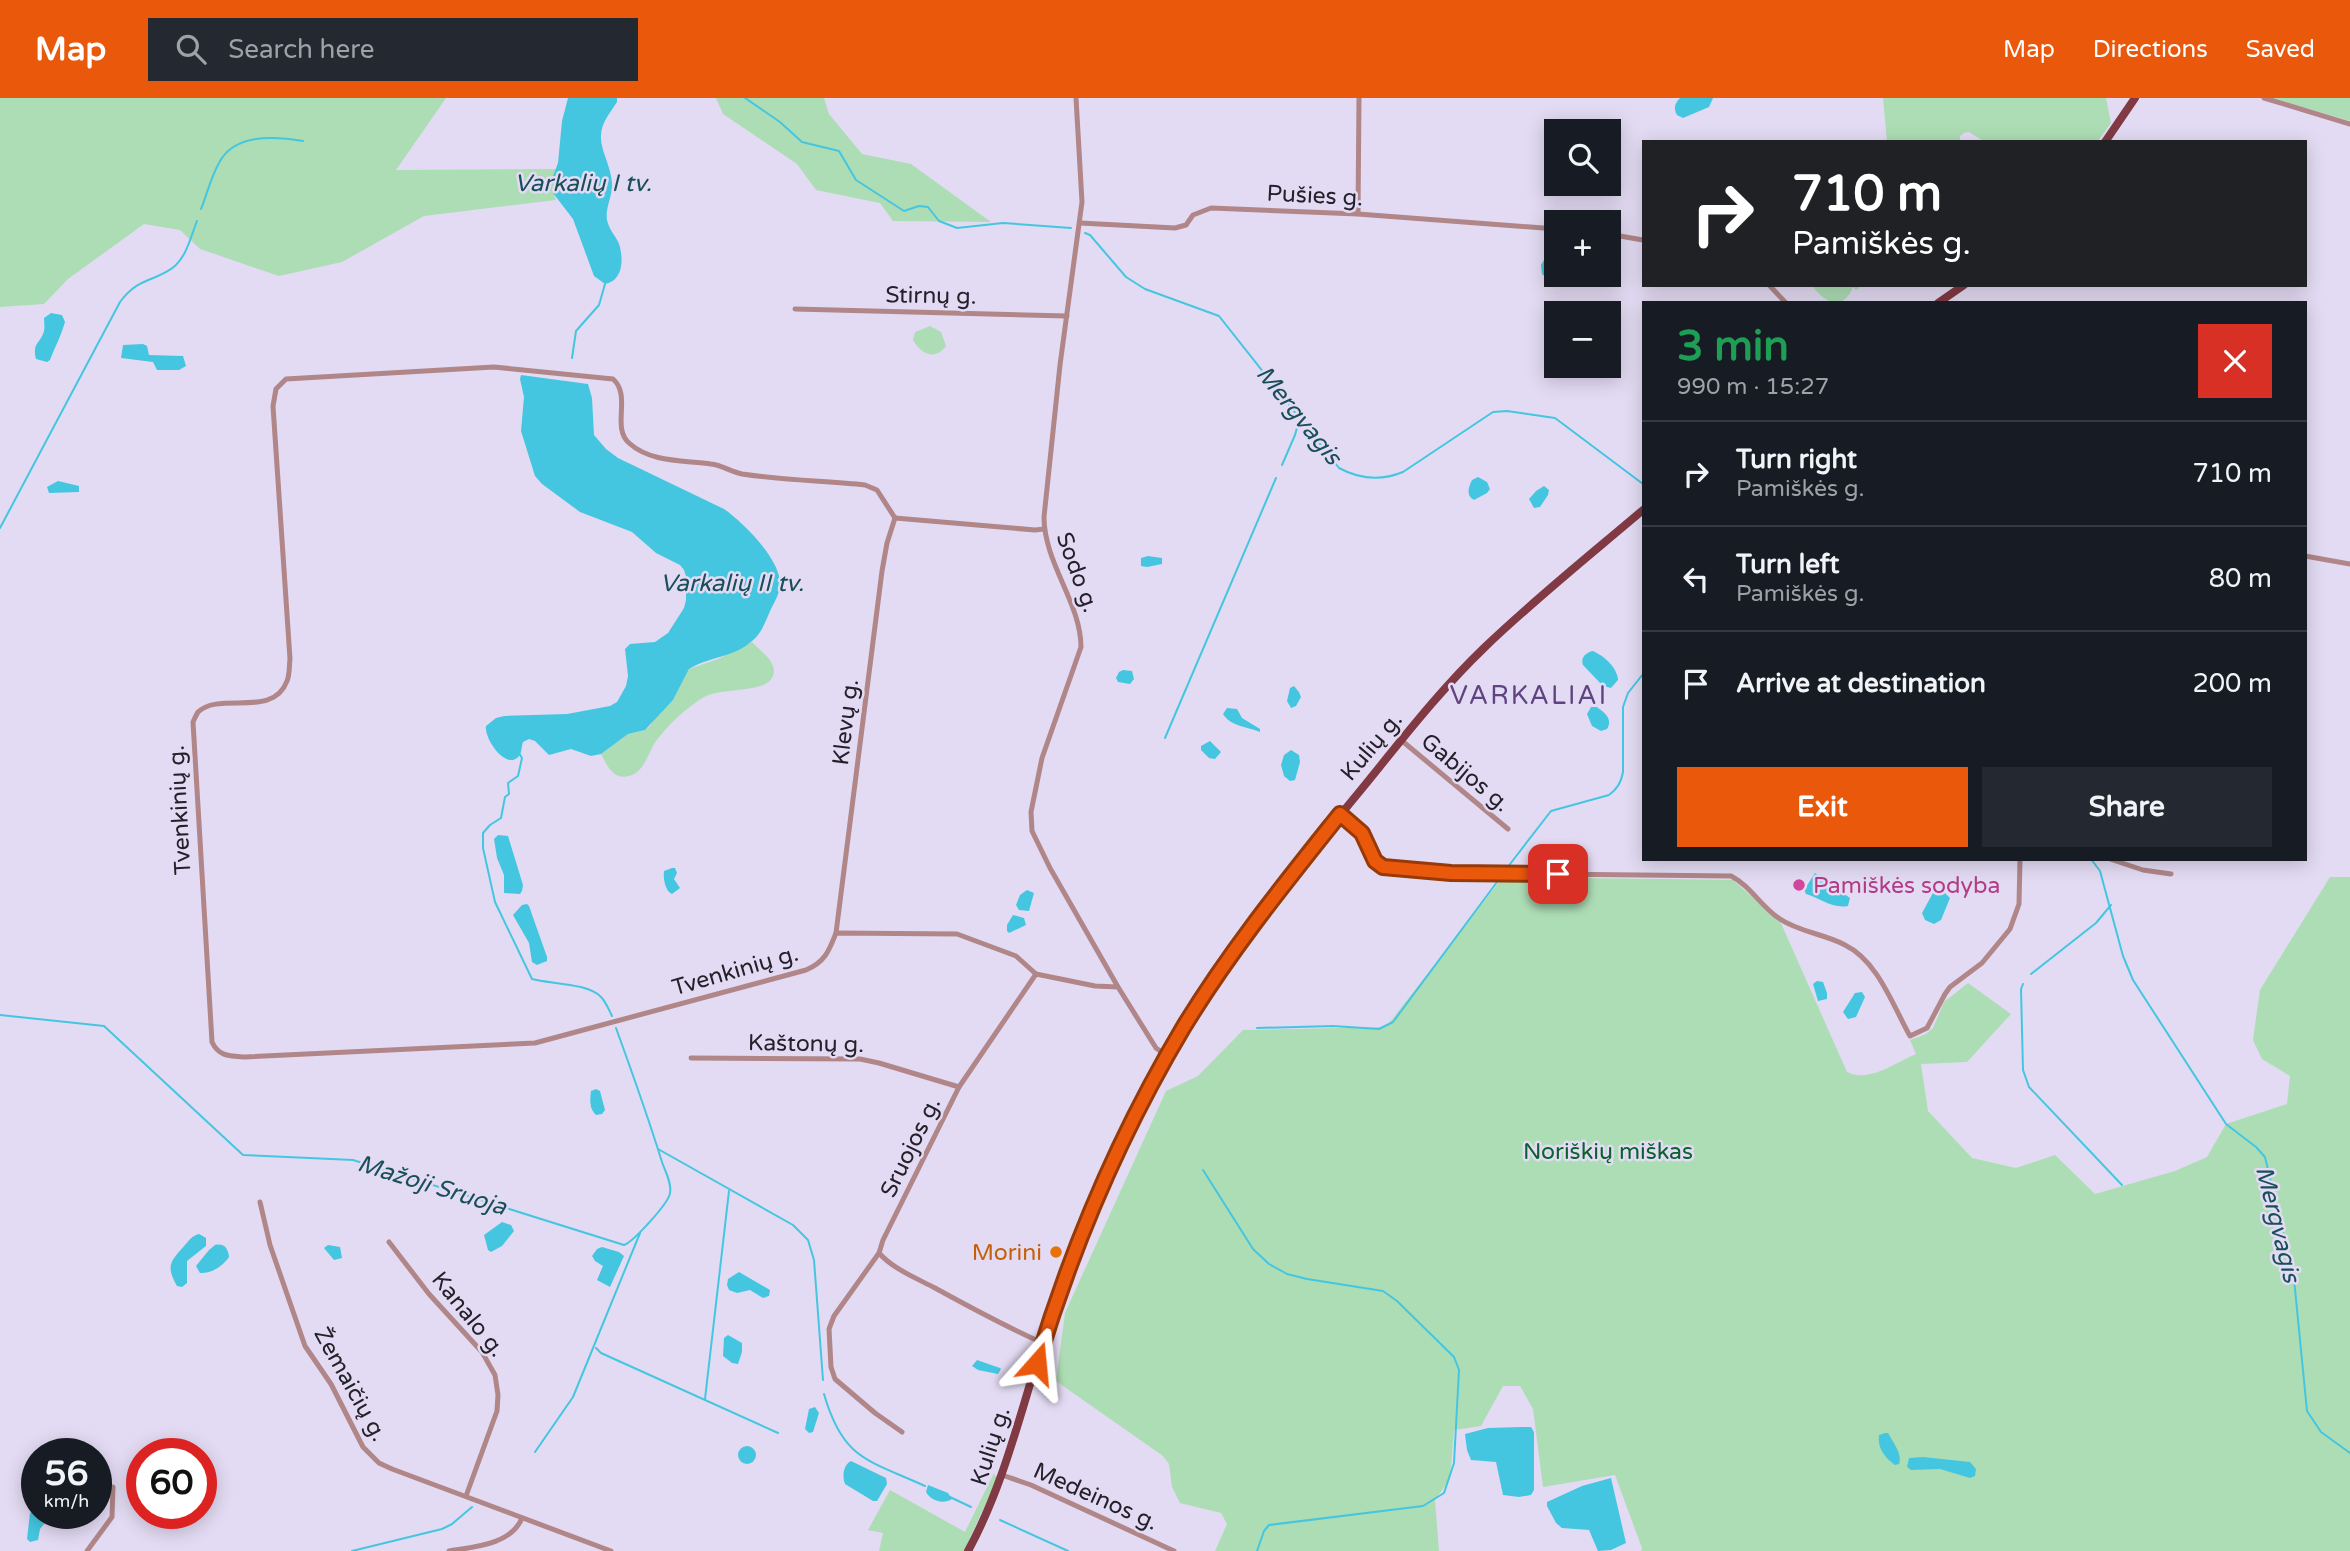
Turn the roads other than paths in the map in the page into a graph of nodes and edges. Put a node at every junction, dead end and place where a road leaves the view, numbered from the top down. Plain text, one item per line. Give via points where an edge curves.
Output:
1 (1076, 98) edge
2 (1359, 98) edge
3 (2135, 98) edge
4 (2264, 98) edge
5 (2350, 124) edge
6 (2106, 140) edge
7 (1358, 214) junction
8 (1080, 223) junction
9 (1544, 228) edge
10 (1621, 236) edge
11 (1642, 240) edge
12 (1771, 287) edge
13 (1961, 287) edge
14 (1784, 301) edge
15 (1941, 301) edge
16 (795, 309) dead end
17 (1067, 316) junction
18 (1642, 511) edge
19 (895, 518) junction
20 (1044, 529) junction
21 (2307, 556) edge
22 (2350, 564) edge
23 (1401, 740) junction
24 (1340, 814) junction
25 (1508, 830) dead end
26 (2020, 861) edge
27 (2116, 861) edge
28 (2171, 874) dead end
29 (836, 933) junction
30 (1036, 974) junction
31 (1118, 987) junction
32 (1167, 1056) junction
33 (691, 1058) dead end
34 (958, 1087) junction
35 (260, 1202) dead end
36 (389, 1241) dead end
37 (879, 1253) junction
38 (1043, 1343) junction
39 (902, 1432) dead end
40 (1002, 1475) junction
41 (113, 1486) dead end
42 (466, 1496) junction
43 (522, 1518) junction
44 (88, 1551) edge
45 (449, 1551) edge
46 (611, 1551) edge
47 (968, 1551) edge
48 (1174, 1551) edge

1 - 8 street, Sodo g.
2 - 7 street
3 - 6 main road
4 - 5 street
7 - 8 street, Pušies g. via 1211,208 1175,228
7 - 9 street, Pušies g.
8 - 17 street, Sodo g.
10 - 11 street
12 - 14 street
13 - 15 main road
16 - 17 street, Stirnų g.
17 - 20 street, Sodo g.
18 - 23 main road, Kulių g. via 1483,649
19 - 20 street
19 - 29 street, Klevų g. via 882,571
19 - 29 street, Tvenkinių g. via 877,490 865,485 744,474 635,447 621,429 622,394 613,379 495,367 286,379 276,389 273,406 288,679 282,692 270,700 209,706 198,712 193,722 209,1022 215,1050 224,1056 536,1043 806,970 824,960
20 - 31 street, Sodo g. via 1080,629 1081,647 1042,758 1031,823 1050,868
21 - 22 street
23 - 24 main road, Kulių g.
23 - 25 street, Gabijos g.
24 - 26 street via 1362,833 1375,861 1395,869 1731,876 1780,919 1861,955 1910,1036 1927,1028 1950,987 1982,963 2010,929 2019,904
24 - 32 main road, Kulių g. via 1251,927
27 - 28 street
29 - 30 street via 957,933 1016,956
30 - 31 street
30 - 34 street, Sruojos g.
31 - 32 street, Sodo g. via 1156,1048
32 - 38 main road, Kulių g. via 1099,1194
33 - 34 street, Kaštonų g. via 860,1059
34 - 37 street, Sruojos g.
35 - 42 street, Žemaičių g. via 305,1346 331,1384 363,1447 379,1463
36 - 42 street, Kanalo g. via 482,1352 495,1375 497,1412
37 - 38 street via 905,1272
37 - 39 street, Sruojos g. via 843,1301 829,1329 831,1367 835,1379
38 - 40 main road, Kulių g.
40 - 47 main road, Kulių g.
40 - 48 street, Medeinos g.
41 - 44 street via 112,1517
42 - 43 street, Žemaičių g.
43 - 45 street via 496,1541
43 - 46 street, Žemaičių g.

